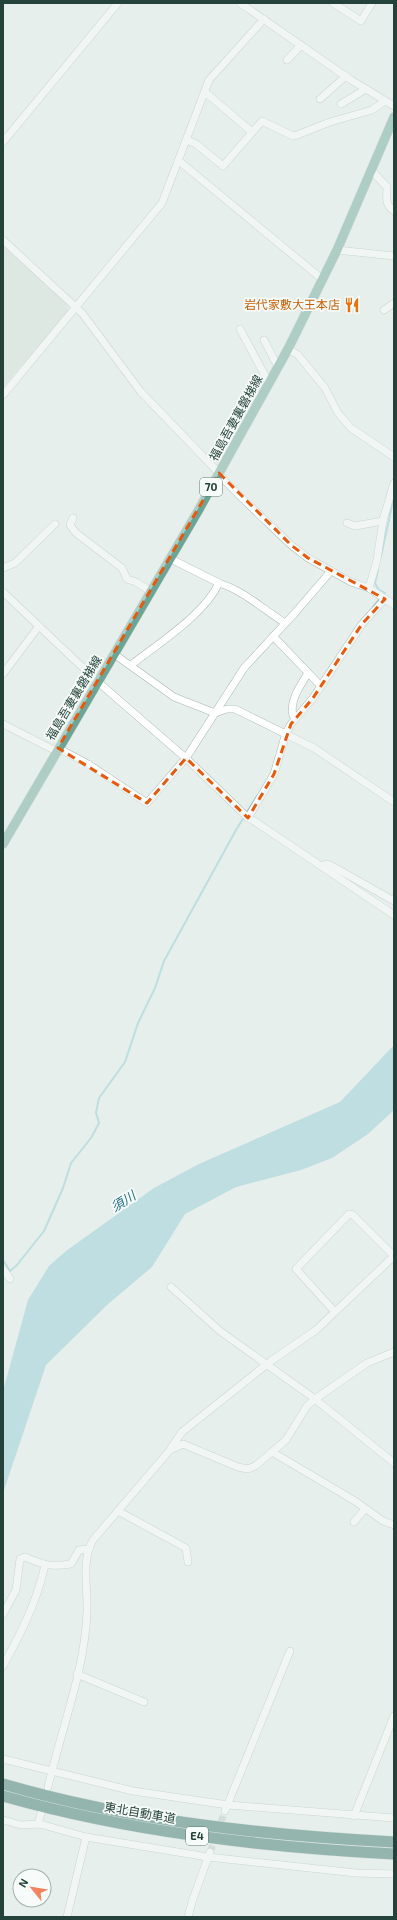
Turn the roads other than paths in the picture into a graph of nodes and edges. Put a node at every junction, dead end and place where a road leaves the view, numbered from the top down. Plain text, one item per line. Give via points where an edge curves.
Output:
1 (118, 3) edge
2 (240, 3) edge
3 (333, 3) edge
4 (372, 3) edge
5 (264, 20) junction
6 (301, 45) junction
7 (288, 60) dead end
8 (346, 76) junction
9 (366, 89) junction
10 (205, 92) junction
11 (320, 99) dead end
12 (385, 101) junction
13 (341, 104) dead end
14 (394, 106) edge
15 (394, 117) edge
16 (252, 132) junction
17 (187, 140) junction
18 (3, 142) edge
19 (179, 161) junction
20 (372, 170) junction
21 (394, 211) edge
22 (3, 240) edge
23 (337, 250) junction
24 (394, 256) edge
25 (322, 280) junction
26 (394, 303) edge
27 (76, 307) junction
28 (384, 310) dead end
29 (240, 329) dead end
30 (264, 340) dead end
31 (288, 349) junction
32 (278, 367) junction
33 (269, 383) junction
34 (3, 395) edge
35 (394, 457) edge
36 (219, 473) junction
37 (394, 483) edge
38 (73, 518) dead end
39 (383, 521) junction
40 (347, 523) dead end
41 (55, 524) dead end
42 (169, 558) junction
43 (3, 568) edge
44 (331, 571) junction
45 (219, 583) junction
46 (369, 588) junction
47 (150, 591) junction
48 (3, 592) edge
49 (385, 599) junction
50 (394, 605) edge
51 (286, 623) junction
52 (39, 626) junction
53 (273, 636) junction
54 (114, 654) junction
55 (130, 665) junction
56 (308, 673) junction
57 (3, 674) edge
58 (98, 682) junction
59 (318, 683) dead end
60 (215, 713) junction
61 (293, 716) dead end
62 (3, 724) edge
63 (286, 733) junction
64 (57, 749) junction
65 (186, 758) junction
66 (394, 802) edge
67 (248, 818) junction
68 (3, 844) edge
69 (321, 866) junction
70 (394, 901) edge
71 (394, 915) edge
72 (394, 1256) edge
73 (3, 1269) edge
74 (10, 1279) dead end
75 (171, 1287) dead end
76 (335, 1312) junction
77 (394, 1352) edge
78 (266, 1365) junction
79 (315, 1399) junction
80 (170, 1450) junction
81 (272, 1452) junction
82 (394, 1463) edge
83 (365, 1509) junction
84 (118, 1511) junction
85 (354, 1522) dead end
86 (394, 1525) edge
87 (89, 1549) junction
88 (188, 1562) dead end
89 (45, 1565) junction
90 (3, 1614) edge
91 (290, 1651) dead end
92 (3, 1666) edge
93 (77, 1674) junction
94 (144, 1702) dead end
95 (394, 1716) edge
96 (3, 1759) edge
97 (51, 1772) junction
98 (3, 1784) edge
99 (48, 1787) dead end
100 (3, 1796) edge
101 (226, 1808) junction
102 (41, 1813) dead end
103 (354, 1816) junction
104 (394, 1818) edge
105 (3, 1820) edge
106 (38, 1824) junction
107 (86, 1837) junction
108 (394, 1842) edge
109 (394, 1854) edge
110 (209, 1855) junction
111 (394, 1874) edge
112 (67, 1917) edge
113 (188, 1917) edge

1 - 18 street
2 - 5 street
3 - 4 street via 361,22
5 - 6 street
5 - 10 street via 209,80
6 - 7 street
6 - 8 street
8 - 9 street
8 - 11 street
9 - 12 street
9 - 13 street
10 - 16 street
10 - 17 street
12 - 14 street
12 - 16 street via 372,110 293,136 262,121
15 - 20 main road, 福島吾妻裏磐梯線 / 70
16 - 17 street via 223,166 196,144
17 - 19 street
19 - 25 street
19 - 27 street via 162,203
20 - 21 street via 387,187 386,201
20 - 23 main road, 福島吾妻裏磐梯線 / 70
22 - 27 street
23 - 24 street
23 - 25 main road, 福島吾妻裏磐梯線 / 70
25 - 31 main road, 福島吾妻裏磐梯線 / 70
26 - 28 street
27 - 34 street
27 - 36 street via 141,392
29 - 33 street
30 - 32 street
31 - 32 main road, 福島吾妻裏磐梯線 / 70
31 - 35 street via 298,355 325,388 338,413 351,428
32 - 33 main road, 福島吾妻裏磐梯線 / 70
33 - 36 main road, 福島吾妻裏磐梯線 / 70
36 - 42 main road, 福島吾妻裏磐梯線 / 70
36 - 44 street via 243,500 291,545
37 - 39 street
38 - 47 street via 70,525 76,533 122,568 127,579
39 - 40 street via 355,526
39 - 46 street via 377,560
41 - 43 street via 15,563
42 - 45 street
42 - 47 main road, 福島吾妻裏磐梯線 / 70
44 - 46 street
44 - 51 street
45 - 51 street via 248,596 254,603
45 - 55 street via 213,596 201,609
46 - 49 street
47 - 54 main road, 福島吾妻裏磐梯線 / 70
48 - 52 street
49 - 50 street
49 - 63 street via 362,624 313,698
51 - 53 street
52 - 57 street
52 - 58 street
53 - 56 street
53 - 60 street via 244,668
54 - 55 street
54 - 58 main road, 福島吾妻裏磐梯線 / 70
55 - 60 street via 174,697
56 - 59 street
56 - 61 street via 292,704
58 - 64 main road, 福島吾妻裏磐梯線 / 70
58 - 65 street
60 - 63 street via 235,709
60 - 65 street
62 - 64 street
63 - 66 street via 314,748
63 - 67 street via 274,774
64 - 65 street via 88,764 147,803
64 - 68 main road, 福島吾妻裏磐梯線 / 70
65 - 67 street
67 - 69 street
69 - 70 street via 328,864
69 - 71 street
72 - 76 street
72 - 76 street via 349,1214 296,1269
73 - 74 street
75 - 78 street via 220,1331
76 - 78 street via 316,1330
77 - 79 street via 367,1363
78 - 79 street
78 - 80 street via 182,1432
79 - 81 street via 286,1440
79 - 82 street
80 - 81 street via 183,1444 248,1469
80 - 84 street
81 - 83 street
83 - 85 street
83 - 86 street
84 - 87 street via 93,1540
84 - 88 street via 186,1548
87 - 89 street via 79,1550 71,1564
87 - 93 street via 87,1613
89 - 90 street via 24,1557 20,1559 16,1590
89 - 92 street via 40,1590 28,1619
91 - 101 street
93 - 94 street
93 - 97 street
95 - 103 street
96 - 97 street
97 - 99 street
97 - 101 street via 133,1791
98 - 108 highway, 東北自動車道 / E4 via 65,1800 196,1824
100 - 109 highway, 東北自動車道 / E4 via 63,1812 194,1836
101 - 103 street
102 - 106 street
103 - 104 street
105 - 106 street via 22,1825
106 - 107 street
107 - 110 street
107 - 112 street
110 - 111 street via 356,1873
110 - 113 street

